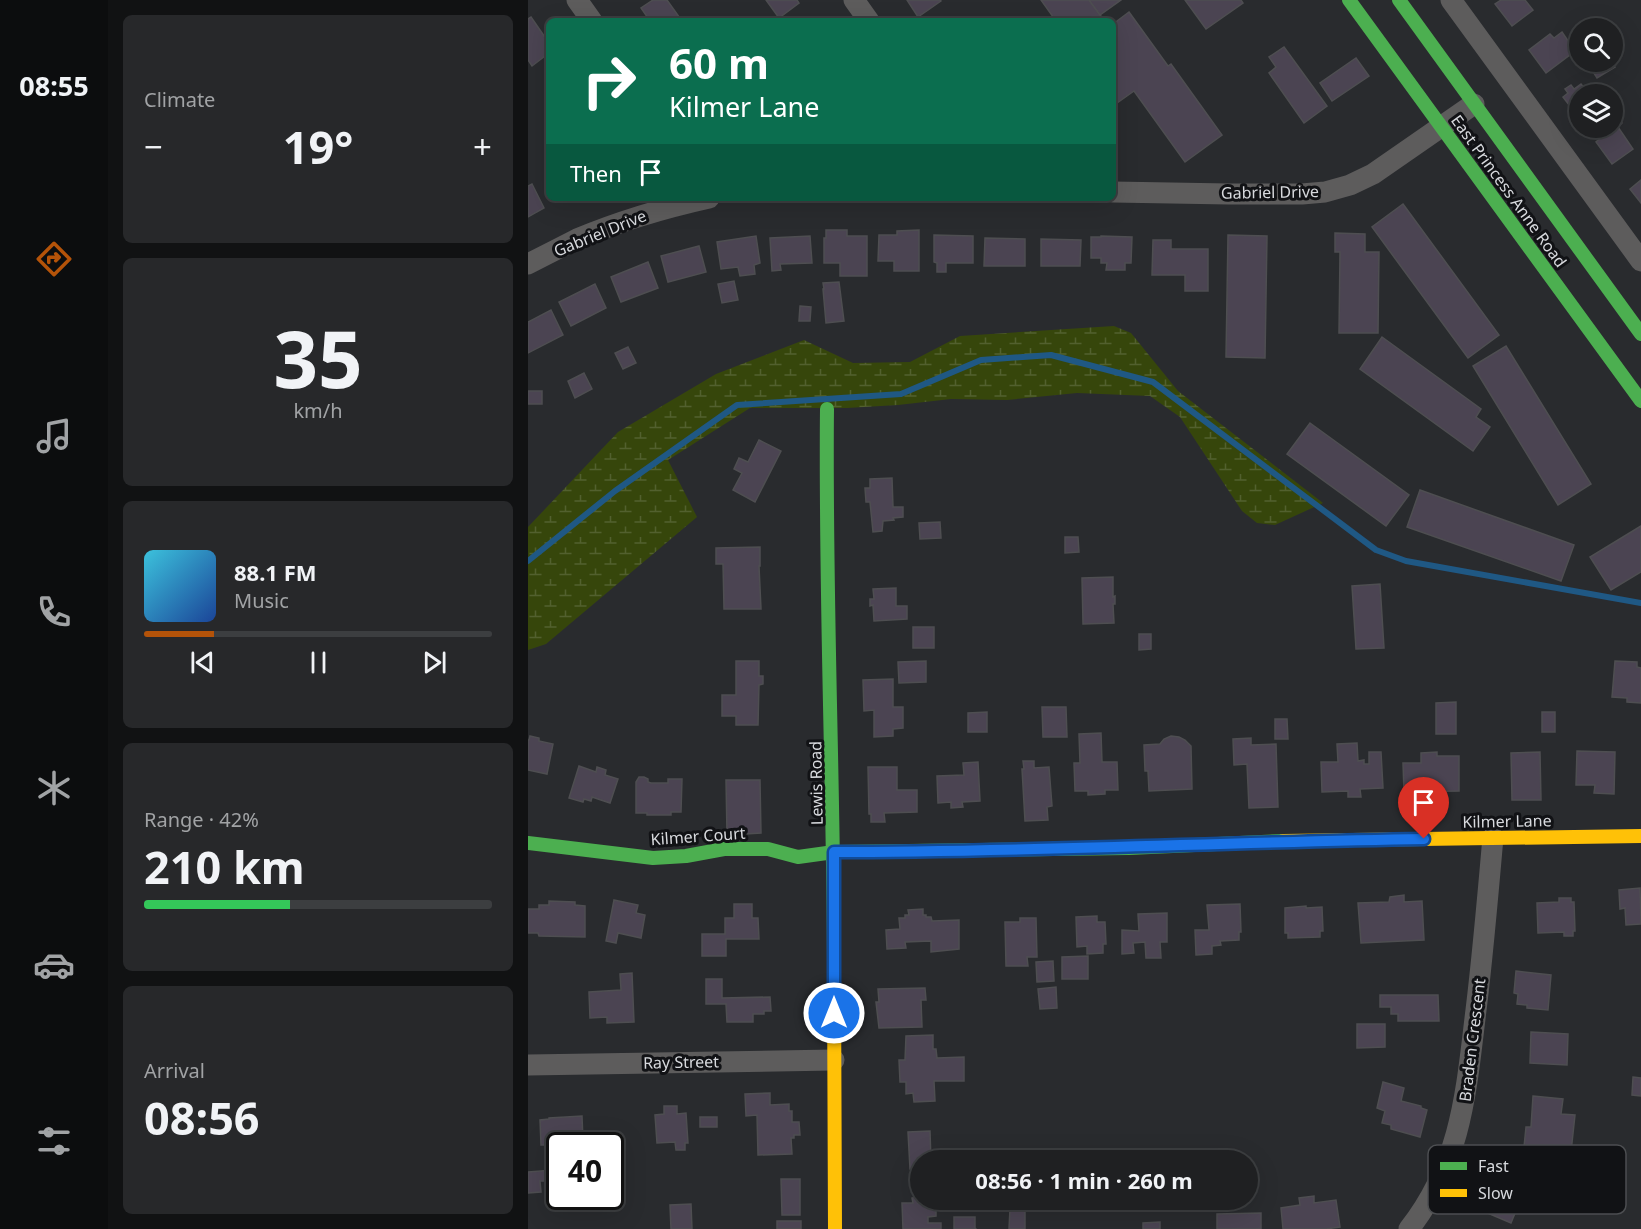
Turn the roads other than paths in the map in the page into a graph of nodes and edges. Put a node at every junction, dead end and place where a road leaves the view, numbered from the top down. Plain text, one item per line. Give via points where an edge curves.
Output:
1 (577, 0) edge
2 (854, 0) edge
3 (1349, 0) edge
4 (1399, 0) edge
5 (1451, 0) edge
6 (590, 18) edge
7 (867, 18) edge
8 (1474, 104) junction
9 (1442, 127) junction
10 (1116, 192) edge
11 (696, 201) edge
12 (1641, 261) edge
13 (528, 264) edge
14 (1641, 334) edge
15 (1641, 401) edge
16 (827, 409) dead end
17 (1641, 836) edge
18 (1493, 837) junction
19 (528, 843) edge
20 (834, 852) junction
21 (834, 1060) junction
22 (528, 1065) edge
23 (1454, 1145) edge
24 (1428, 1201) edge
25 (835, 1229) edge
26 (1409, 1229) edge

1 - 6 street
2 - 7 street
3 - 9 street, East Princess Anne Road
4 - 8 street, East Princess Anne Road
5 - 12 street
8 - 9 street, Gabriel Drive
8 - 14 street, East Princess Anne Road
9 - 10 street, Gabriel Drive via 1373,174 1325,192
9 - 15 street, East Princess Anne Road
11 - 13 street, Gabriel Drive via 629,220
16 - 20 street, Lewis Road via 825,524
17 - 18 street, Kilmer Lane
18 - 20 street, Kilmer Lane
18 - 23 street, Braden Crescent via 1466,1093
19 - 20 street, Kilmer Court via 653,858 724,849 768,849 798,857
20 - 21 street, Lewis Road
21 - 22 street, Ray Street
21 - 25 street, Lewis Road
24 - 26 street, Braden Crescent

